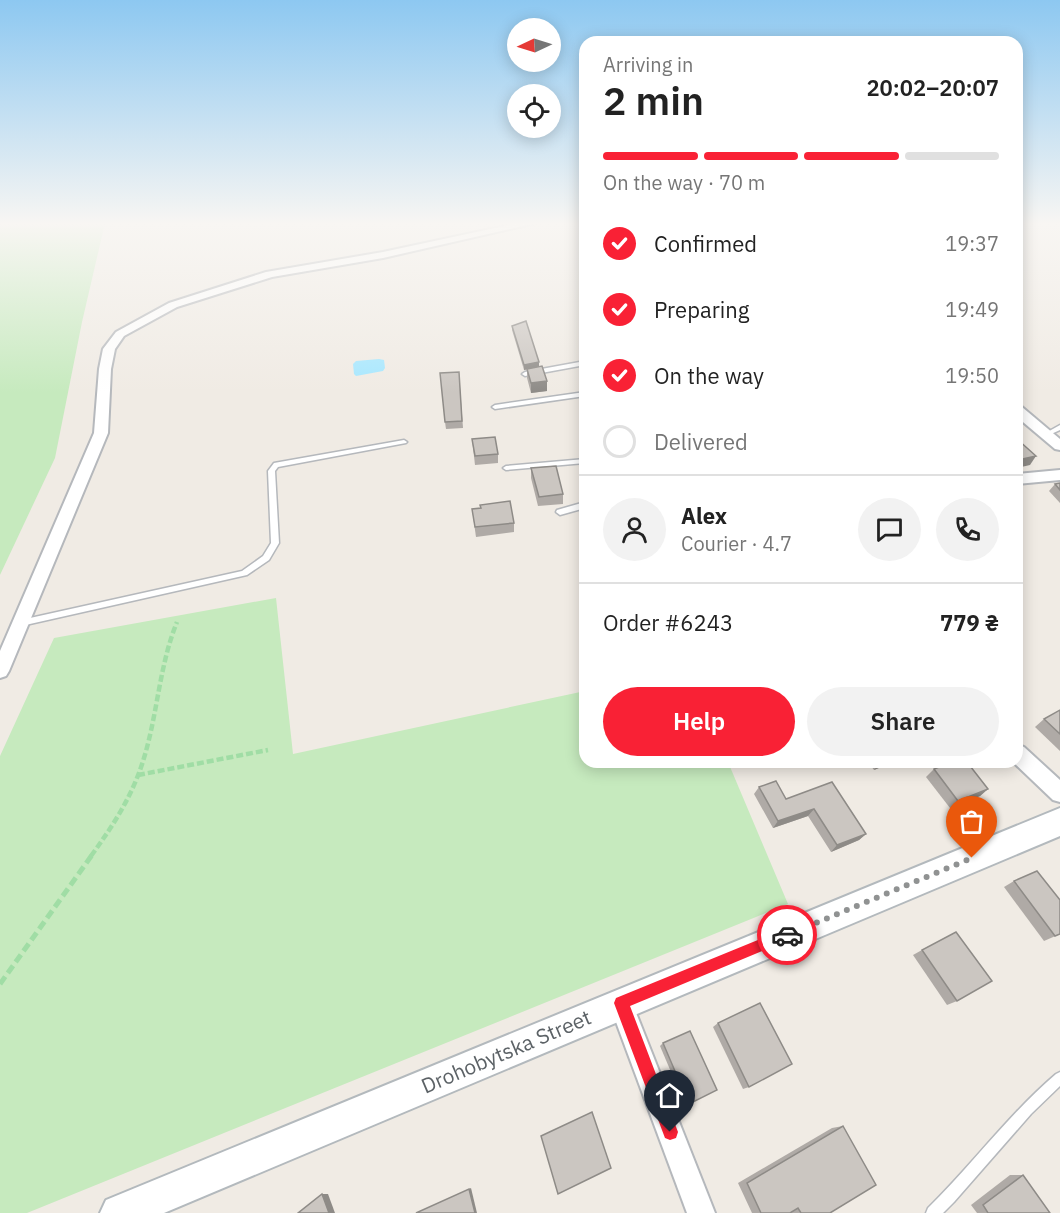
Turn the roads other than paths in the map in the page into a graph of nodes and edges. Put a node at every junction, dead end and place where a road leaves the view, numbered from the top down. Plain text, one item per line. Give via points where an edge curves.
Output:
1 (251, 280) edge
2 (579, 364) edge
3 (525, 374) edge
4 (579, 395) edge
5 (495, 407) dead end
6 (1023, 415) edge
7 (1060, 427) edge
8 (1047, 434) junction
9 (404, 442) dead end
10 (1060, 446) edge
11 (579, 462) edge
12 (506, 468) dead end
13 (1060, 475) edge
14 (1023, 478) edge
15 (579, 507) edge
16 (560, 512) dead end
17 (21, 623) junction
18 (0, 671) edge
19 (1023, 759) edge
20 (1060, 793) edge
21 (1060, 822) edge
22 (621, 1003) junction
23 (1060, 1078) edge
24 (119, 1213) edge
25 (701, 1213) edge
26 (933, 1213) edge

1 - 17 street via 173,305 120,334 109,349 101,433
2 - 3 lane
4 - 5 lane
6 - 8 street
7 - 8 lane
8 - 10 street
9 - 17 lane via 276,465 271,471 275,543 266,558 244,573
11 - 12 lane
13 - 14 street
15 - 16 lane
17 - 18 street
19 - 20 street
21 - 22 street, Drohobytska Street
22 - 24 street, Drohobytska Street
22 - 25 street
23 - 26 lane

